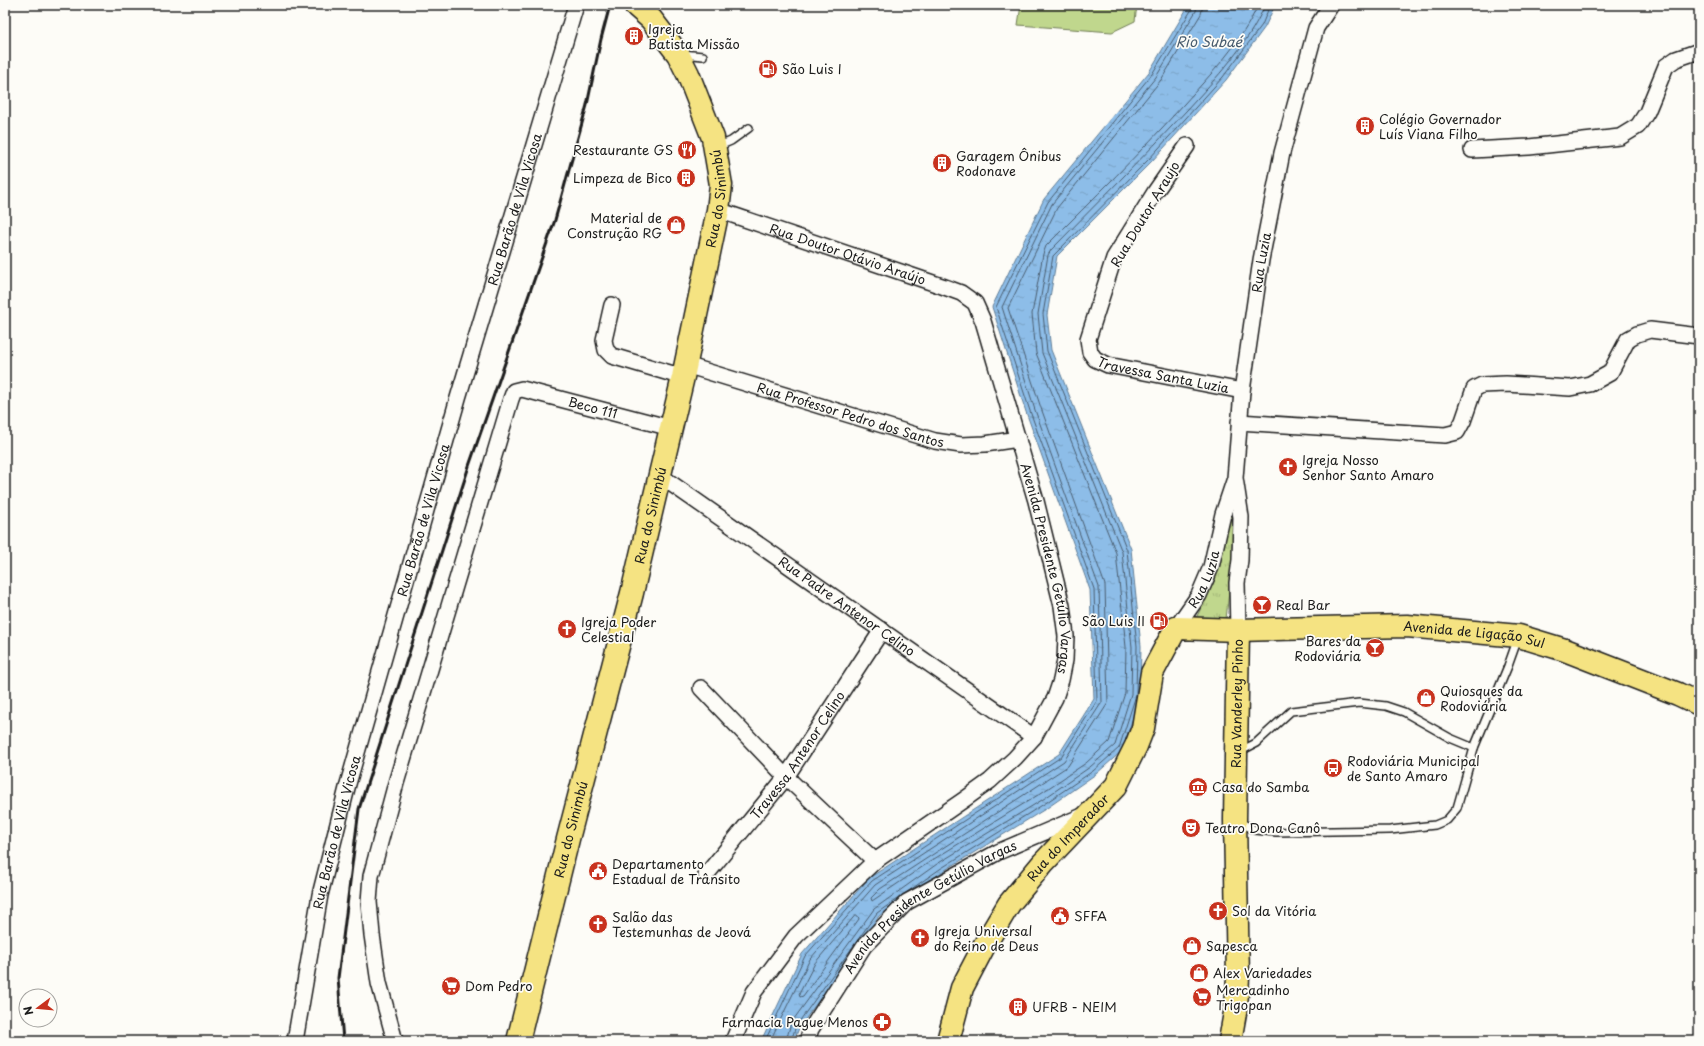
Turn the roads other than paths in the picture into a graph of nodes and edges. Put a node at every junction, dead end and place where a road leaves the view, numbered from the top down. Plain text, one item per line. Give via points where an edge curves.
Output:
1 (576, 5) edge
2 (635, 5) edge
3 (1331, 5) edge
4 (1699, 51) edge
5 (678, 54) junction
6 (702, 56) dead end
7 (749, 128) dead end
8 (1187, 146) dead end
9 (715, 148) junction
10 (1472, 150) dead end
11 (718, 210) junction
12 (975, 303) joint
13 (612, 305) dead end
14 (1699, 336) edge
15 (1090, 352) joint
16 (684, 371) junction
17 (1242, 391) junction
18 (1239, 422) junction
19 (671, 428) junction
20 (1018, 439) junction
21 (659, 475) junction
22 (1235, 478) junction
23 (1176, 628) junction
24 (882, 630) junction
25 (1238, 630) junction
26 (1519, 636) junction
27 (701, 688) dead end
28 (1699, 691) edge
29 (1678, 694) junction
30 (1699, 704) edge
31 (1034, 737) junction
32 (1474, 748) junction
33 (1237, 754) junction
34 (786, 777) junction
35 (1090, 813) junction
36 (1235, 820) junction
37 (875, 861) junction
38 (706, 875) dead end
39 (295, 1041) edge
40 (395, 1041) edge
41 (518, 1041) edge
42 (733, 1041) edge
43 (807, 1041) edge
44 (948, 1041) edge
45 (1230, 1041) edge

1 - 39 street, Rua Barão de Vila Vicosa via 458,398 348,784 320,894
2 - 5 main road, Rua do Sinimbú via 651,19
3 - 17 street, Rua Luzia via 1316,28 1282,152 1261,260
4 - 10 street via 1676,59 1666,66 1647,112 1638,126 1620,137
5 - 6 lane
5 - 9 main road, Rua do Sinimbú
7 - 9 lane via 732,141
8 - 15 street, Rua Doutor Araujo via 1114,258 1088,339
9 - 11 main road, Rua do Sinimbú via 721,185
11 - 12 street, Rua Doutor Otávio Araújo via 942,286
11 - 16 main road, Rua do Sinimbú
12 - 20 street, Avenida Presidente Getúlio Vargas via 983,321
13 - 16 street, Rua Professor Pedro dos Santos via 604,340 606,350 612,356
14 - 18 street via 1650,330 1637,334 1628,339 1610,373 1590,384 1570,388 1482,385 1474,389 1457,432 1445,435
15 - 17 street, Travessa Santa Luzia via 1095,359 1108,365
16 - 19 main road, Rua do Sinimbú
16 - 20 street, Rua Professor Pedro dos Santos via 935,441 960,445
17 - 18 street, Rua Luzia
18 - 22 street, Rua Luzia
19 - 21 main road, Rua do Sinimbú
19 - 40 street, Beco 111 via 522,389 514,392 510,399 396,782 371,876 369,902 372,935 379,983
20 - 31 street, Avenida Presidente Getúlio Vargas via 1062,606 1066,636 1061,680 1055,698
21 - 24 street, Rua Padre Antenor Celino
21 - 41 main road, Rua do Sinimbú via 632,593
22 - 23 street, Rua Luzia via 1223,514 1211,567 1199,596
22 - 25 street, Rua Luzia via 1241,517 1237,583
23 - 25 main road, Avenida de Ligação Sul
23 - 35 main road, Rua do Imperador via 1152,673 1143,728 1136,746 1116,786
24 - 31 street, Rua Padre Antenor Celino
24 - 34 street, Travessa Antenor Celino
25 - 26 main road, Avenida de Ligação Sul via 1407,626
25 - 33 main road, Rua Vanderley Pinho
26 - 29 main road, Avenida de Ligação Sul via 1565,650
26 - 32 lane
27 - 34 street
28 - 29 street
29 - 30 main road, Avenida de Ligação Sul
31 - 37 street, Avenida Presidente Getúlio Vargas via 990,781
32 - 33 lane via 1450,738 1404,712 1386,706 1359,703 1291,710 1256,743
32 - 36 lane via 1457,808 1447,820 1435,825 1390,830 1276,832 1255,830
33 - 36 main road, Rua Vanderley Pinho
34 - 37 street
34 - 38 street, Travessa Antenor Celino
35 - 43 street, Avenida Presidente Getúlio Vargas via 998,852 907,902 864,946 811,1030
35 - 44 main road, Rua do Imperador via 1009,904 962,988
36 - 45 main road, Rua Vanderley Pinho via 1238,978
37 - 42 street, Avenida Presidente Getúlio Vargas via 796,936 754,992

